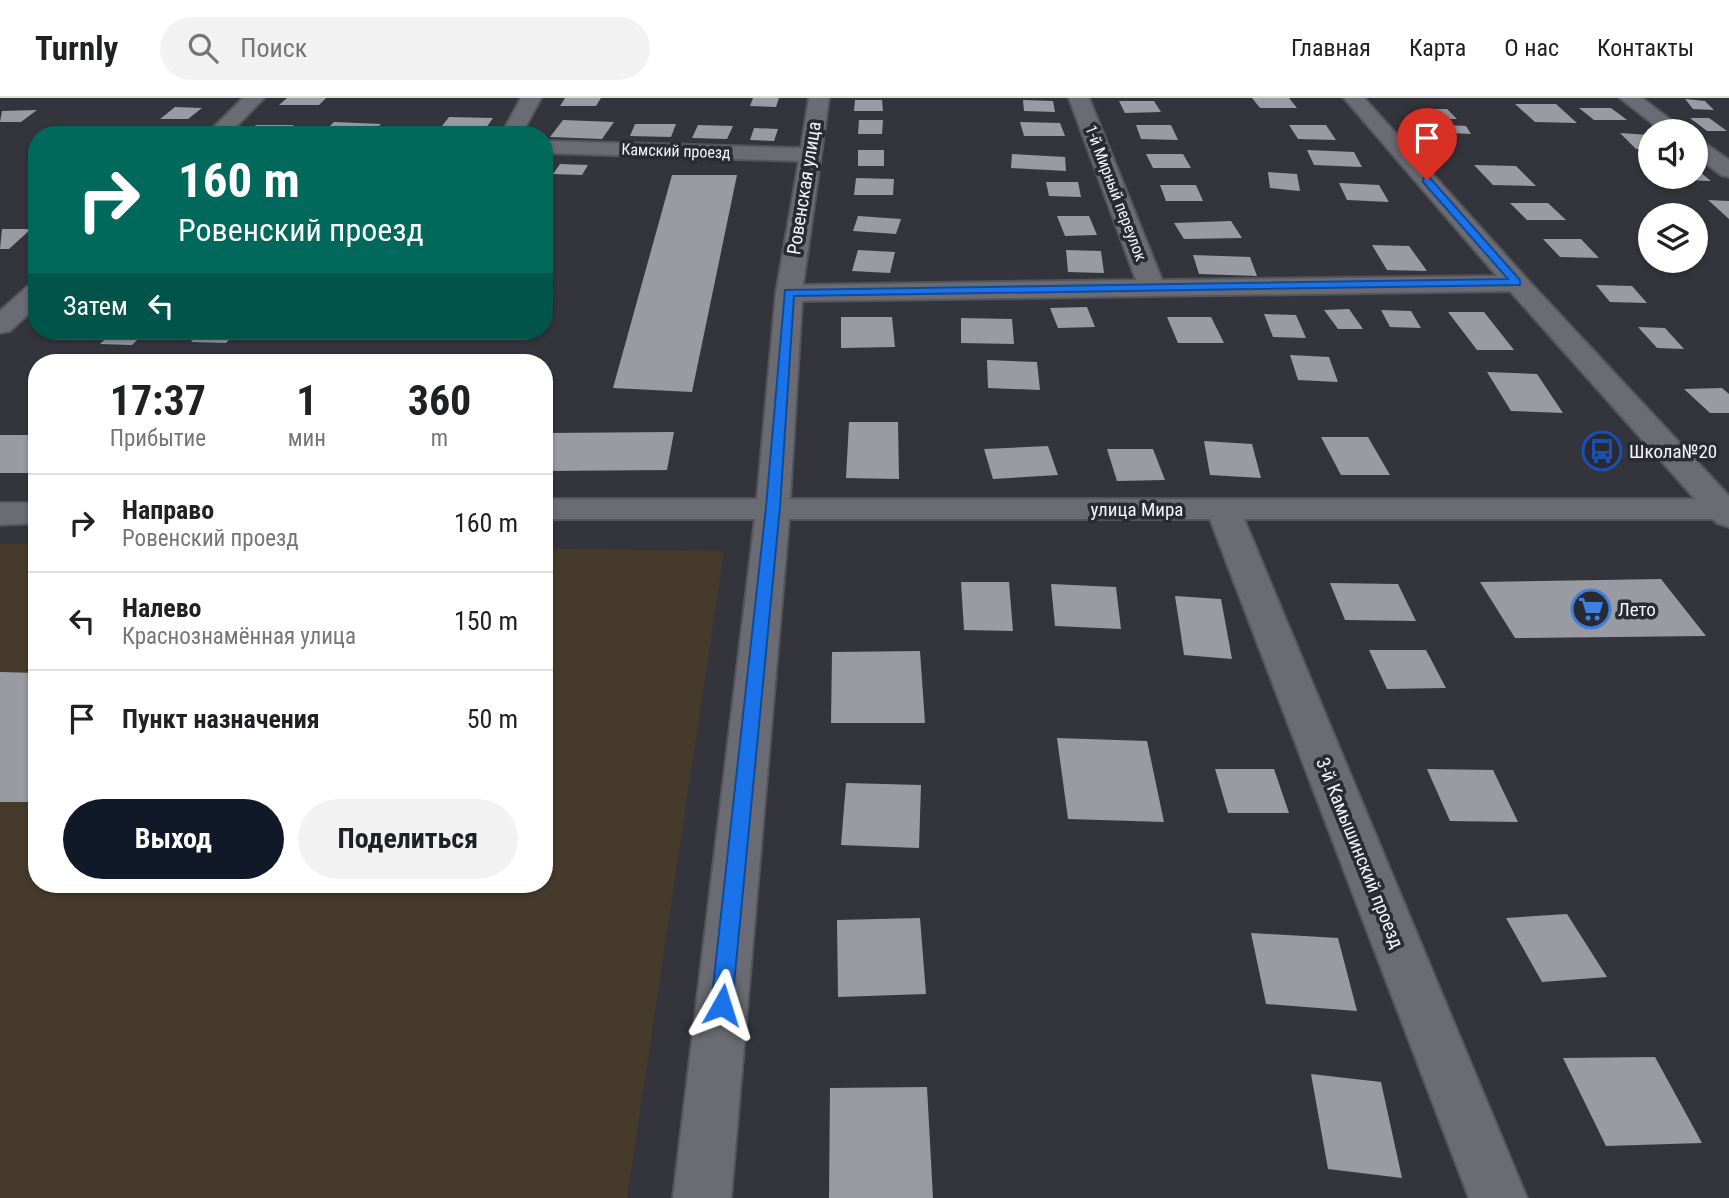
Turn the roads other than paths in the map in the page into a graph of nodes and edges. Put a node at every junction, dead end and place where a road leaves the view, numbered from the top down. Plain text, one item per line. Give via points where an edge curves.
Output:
1 (254, 98) edge
2 (531, 98) edge
3 (819, 98) edge
4 (1079, 98) edge
5 (1354, 98) edge
6 (1630, 98) edge
7 (1659, 119) edge
8 (225, 126) edge
9 (515, 126) edge
10 (553, 147) edge
11 (808, 155) junction
12 (1708, 155) edge
13 (1729, 170) edge
14 (1517, 282) junction
15 (1152, 288) junction
16 (789, 293) junction
17 (28, 300) edge
18 (0, 325) edge
19 (773, 507) junction
20 (553, 509) edge
21 (1223, 509) junction
22 (1727, 511) edge
23 (28, 513) edge
24 (0, 514) edge
25 (702, 1198) edge
26 (1498, 1198) edge

1 - 8 street
2 - 9 street
3 - 11 street, Ровенская улица
4 - 15 street, 1-й Мирный переулок
5 - 14 street
6 - 7 street
10 - 11 street, Камский проезд
11 - 16 street, Ровенская улица
12 - 13 street
14 - 15 street
14 - 22 street
15 - 16 street
16 - 19 street, Ровенская улица
17 - 18 street
19 - 20 street, улица Мира
19 - 21 street, улица Мира
19 - 25 street, Ровенская улица
21 - 22 street, улица Мира
21 - 26 street, 3-й Камышинский проезд
23 - 24 street

